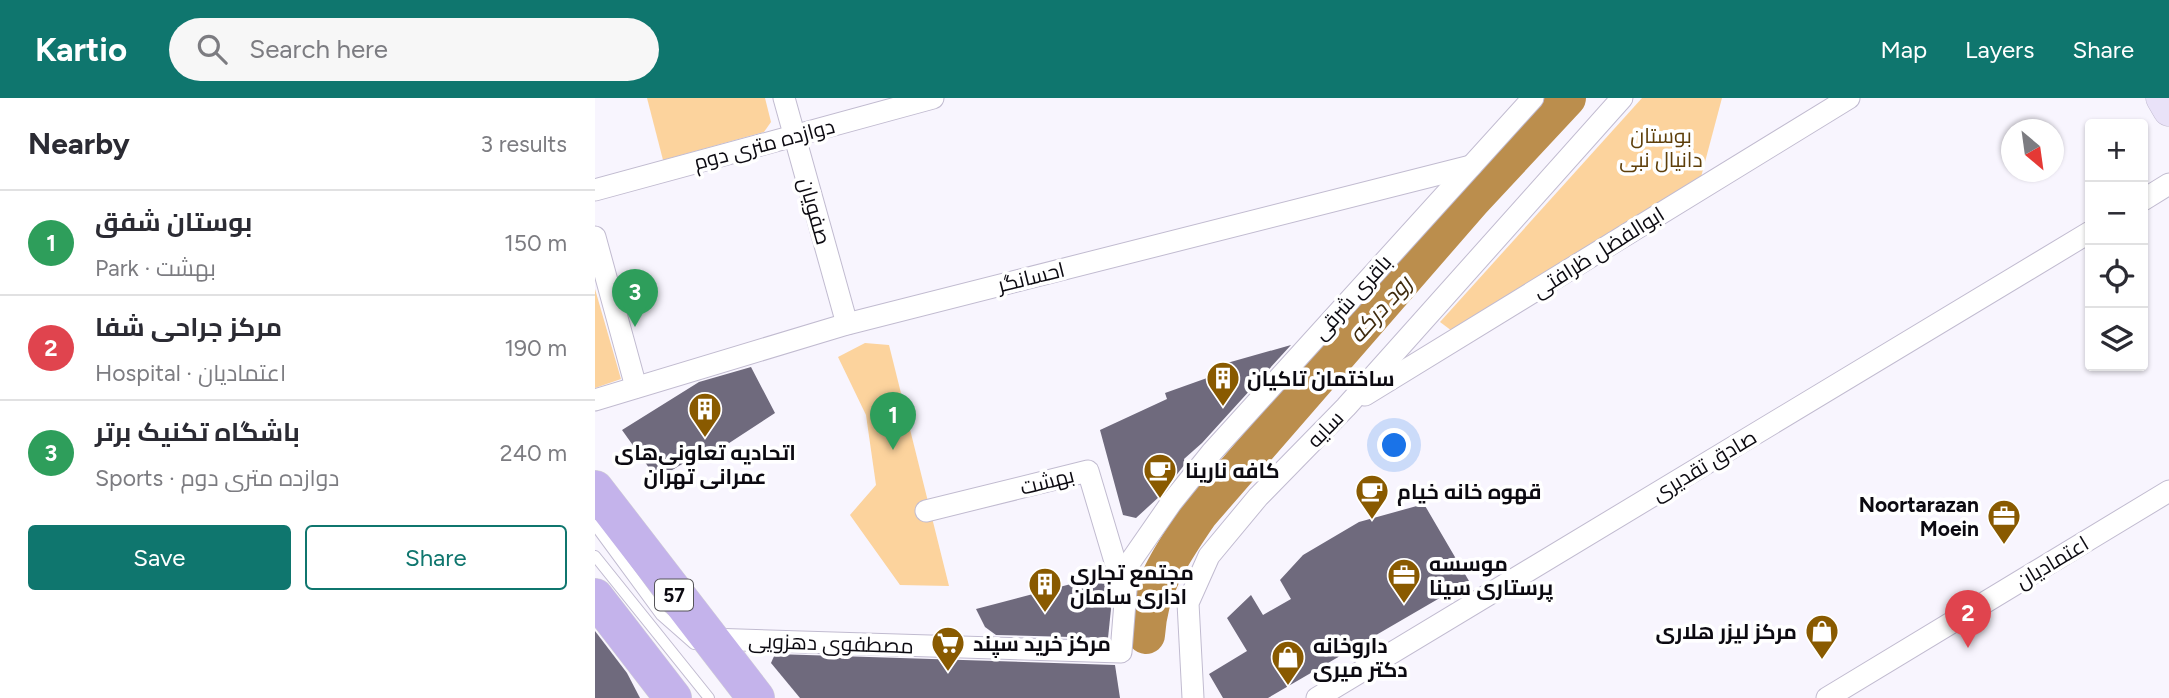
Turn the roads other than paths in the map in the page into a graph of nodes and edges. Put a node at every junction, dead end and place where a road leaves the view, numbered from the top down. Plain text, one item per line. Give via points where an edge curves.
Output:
1 (783, 98) edge
2 (933, 98) edge
3 (1533, 98) edge
4 (1622, 98) edge
5 (1849, 98) edge
6 (2162, 98) edge
7 (2169, 110) edge
8 (792, 136) junction
9 (1471, 166) junction
10 (2169, 184) edge
11 (595, 190) edge
12 (2148, 197) edge
13 (2085, 235) edge
14 (595, 237) edge
15 (848, 324) junction
16 (636, 387) junction
17 (595, 400) edge
18 (1346, 407) junction
19 (595, 489) edge
20 (2169, 491) edge
21 (926, 512) dead end
22 (595, 525) edge
23 (595, 556) edge
24 (1124, 590) junction
25 (595, 597) edge
26 (707, 650) junction
27 (1121, 652) joint
28 (673, 698) edge
29 (709, 698) edge
30 (742, 698) edge
31 (756, 698) edge
32 (1193, 698) edge
33 (1317, 698) edge
34 (1827, 698) edge

1 - 8 street, صفویان
2 - 8 street, دوازده متری دوم
3 - 9 street, باقری شرقی
4 - 18 street, سایه
5 - 18 street, ابوالفضل ظرافتی
6 - 7 main road
8 - 11 street, دوازده متری دوم
8 - 15 street, صفویان
9 - 15 street, احسانگر
9 - 24 street, باقری شرقی via 1212,452 1128,565
10 - 12 street
13 - 33 street, صادق تقدیری
14 - 16 street
15 - 16 street, احسانگر
16 - 17 street, احسانگر
18 - 32 street, سایه via 1258,497 1209,556 1188,603
19 - 26 highway, 57
20 - 34 street, اعتمادیان
21 - 24 street, بهشت via 1088,471
22 - 26 lane via 661,615
23 - 29 lane
24 - 27 street, باقری شرقی
25 - 28 highway
26 - 27 street, مصطفوی دهزویی
26 - 30 lane
26 - 31 highway, 57

